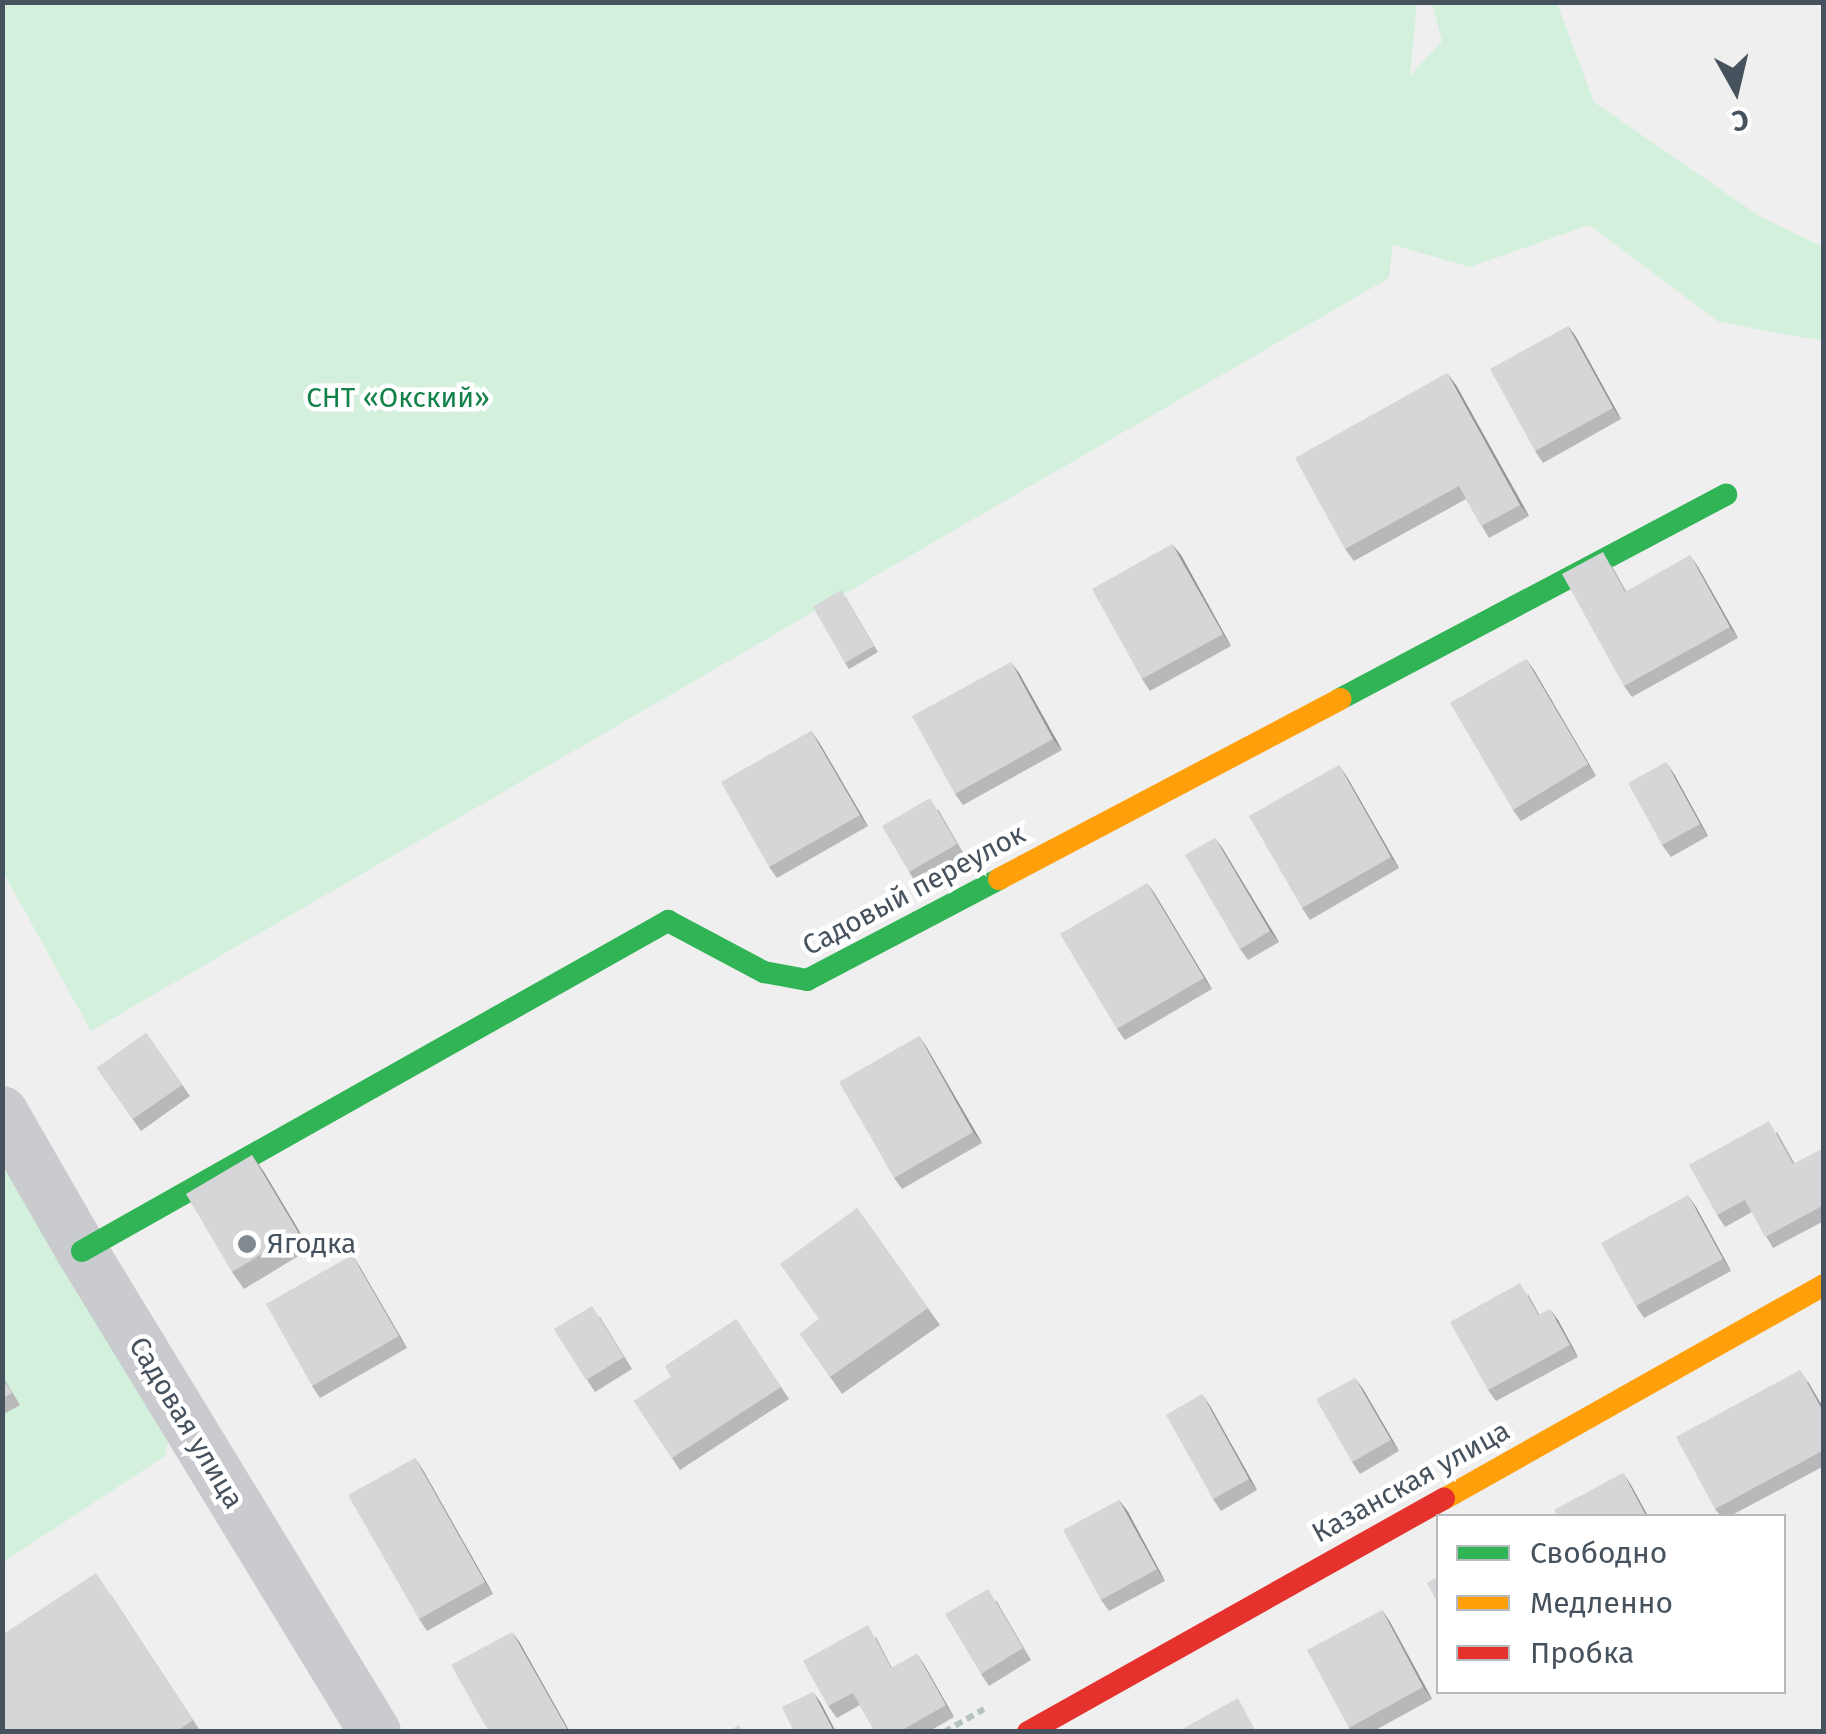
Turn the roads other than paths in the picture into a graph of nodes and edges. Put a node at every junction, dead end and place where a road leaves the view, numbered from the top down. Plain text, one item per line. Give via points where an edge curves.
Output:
1 (1726, 496) dead end
2 (2, 1112) edge
3 (82, 1252) junction
4 (1824, 1286) edge
5 (375, 1732) edge
6 (1028, 1732) edge

1 - 3 street, Садовый переулок via 807,980 764,972 668,921
2 - 3 street, Садовая улица
3 - 5 street, Садовая улица
4 - 6 street, Казанская улица

